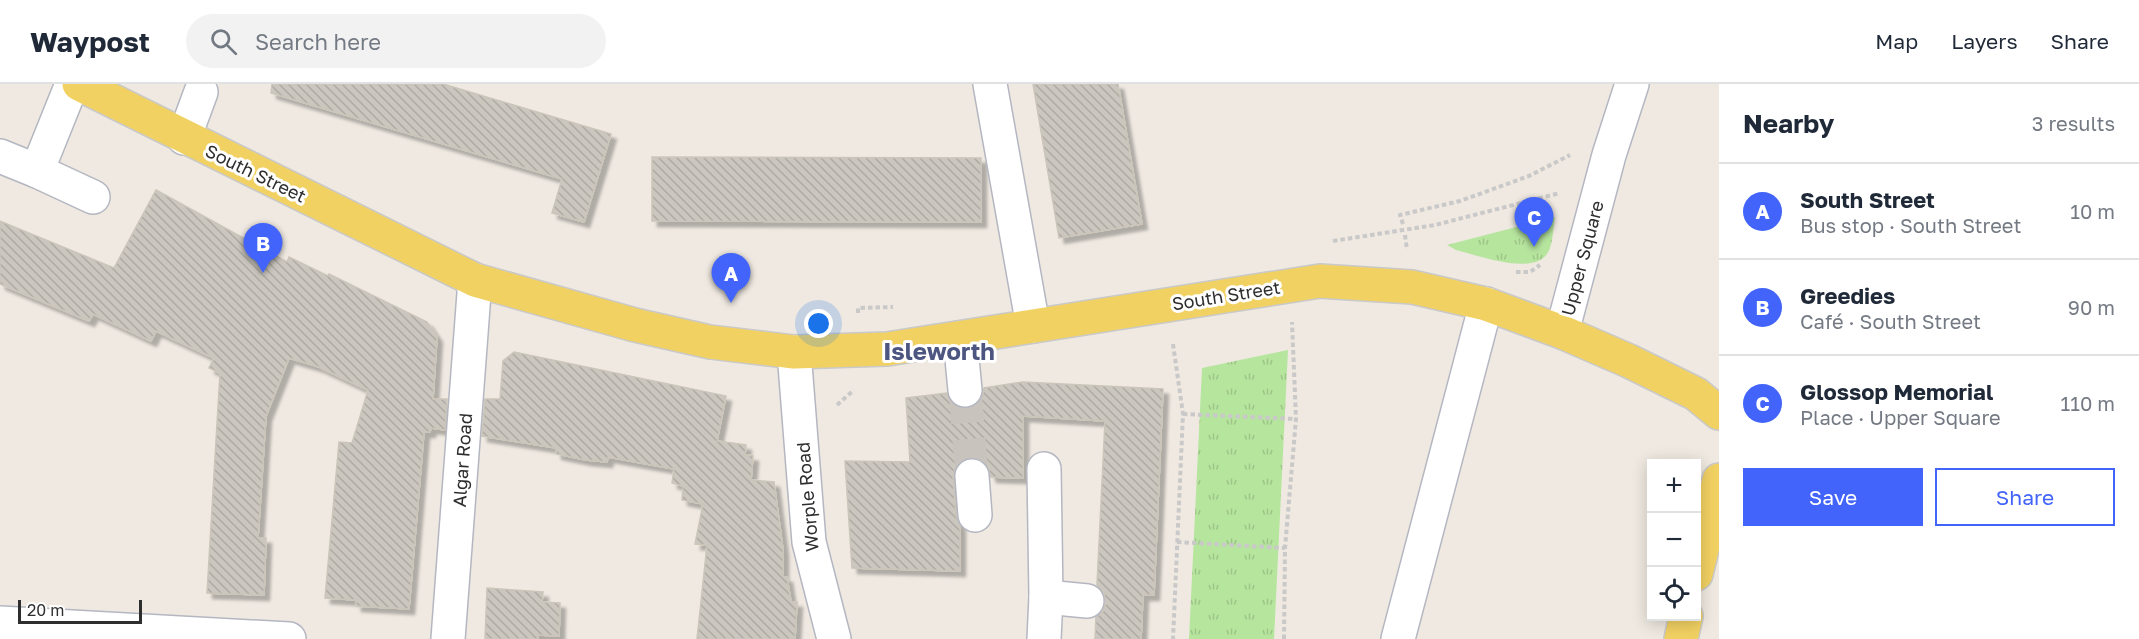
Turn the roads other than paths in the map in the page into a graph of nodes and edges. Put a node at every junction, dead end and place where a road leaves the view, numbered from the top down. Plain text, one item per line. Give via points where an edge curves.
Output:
1 (990, 84) edge
2 (1632, 84) edge
3 (82, 85) edge
4 (201, 92) dead end
5 (184, 138) junction
6 (0, 156) edge
7 (37, 171) junction
8 (93, 197) dead end
9 (475, 280) junction
10 (1486, 304) junction
11 (1033, 326) junction
12 (1562, 332) junction
13 (960, 338) junction
14 (794, 352) junction
15 (965, 390) tunnel mouth
16 (1719, 413) edge
17 (1044, 469) dead end
18 (972, 476) tunnel mouth
19 (1719, 480) edge
20 (975, 515) dead end
21 (1698, 567) edge
22 (1046, 597) junction
23 (1087, 601) dead end
24 (1685, 621) edge
25 (0, 623) edge
26 (289, 639) edge
27 (448, 639) edge
28 (834, 639) edge
29 (1044, 639) edge
30 (1398, 639) edge
31 (1681, 639) edge

1 - 11 street
2 - 12 street, Upper Square
3 - 5 main road, South Street
3 - 7 street
4 - 5 street
5 - 9 main road, South Street
6 - 7 street
7 - 8 street
9 - 14 main road, South Street via 710,342
9 - 27 street, Algar Road
10 - 11 main road, South Street via 1386,284 1320,281
10 - 12 main road, South Street
10 - 30 street
11 - 13 main road, South Street
12 - 16 main road, South Street via 1696,393
13 - 14 main road, South Street via 887,349
13 - 15 street
14 - 28 street, Worple Road via 810,542
17 - 22 street
18 - 20 street
19 - 21 main road
22 - 23 street
22 - 29 street
24 - 31 main road
25 - 26 street

